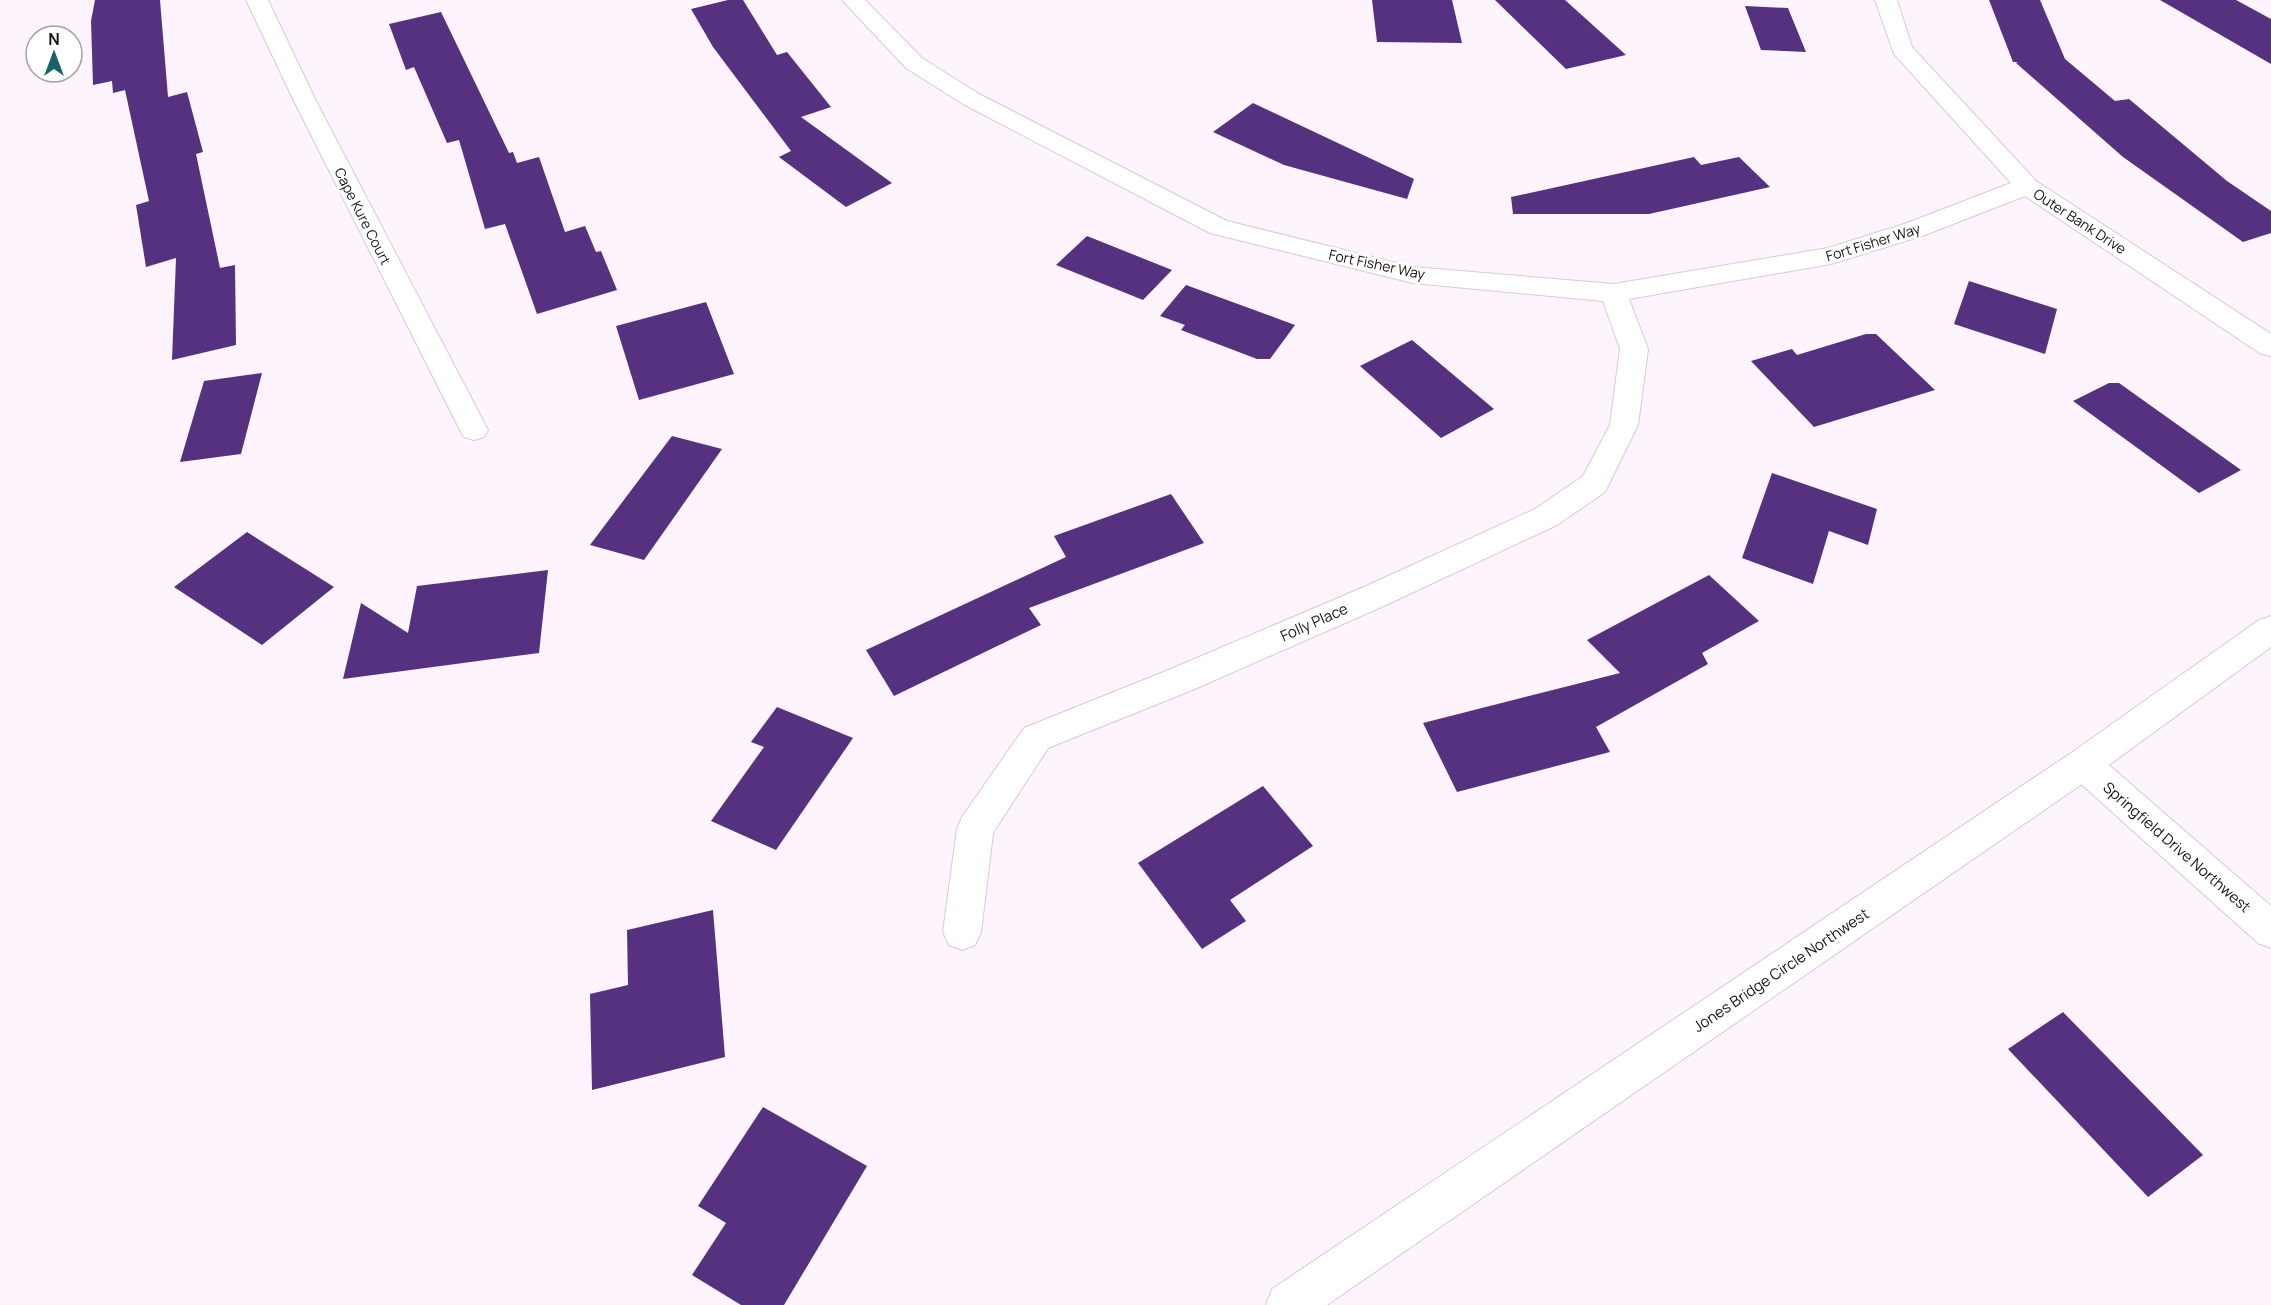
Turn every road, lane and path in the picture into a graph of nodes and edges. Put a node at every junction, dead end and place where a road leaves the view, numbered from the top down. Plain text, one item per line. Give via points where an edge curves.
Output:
1 (257, 0) edge
2 (853, 0) edge
3 (1886, 0) edge
4 (2027, 186) junction
5 (1614, 293) junction
6 (2271, 347) edge
7 (474, 430) dead end
8 (2271, 629) edge
9 (2083, 764) junction
10 (2271, 930) edge
11 (962, 932) dead end
12 (1288, 1305) edge

1 - 7 street, Cape Kure Court via 304,101
2 - 5 street, Fort Fisher Way via 914,63 971,99 1219,227 1413,275
3 - 4 street, Outer Bank Drive via 1902,50
4 - 5 street, Fort Fisher Way via 1916,229 1831,256
4 - 6 street, Outer Bank Drive
5 - 11 street, Folly Place via 1634,349 1624,425 1594,484 1546,518 1375,596 1036,738 975,829
8 - 9 street, Jones Bridge Circle Northwest
9 - 10 street, Springfield Drive Northwest
9 - 12 street, Jones Bridge Circle Northwest

